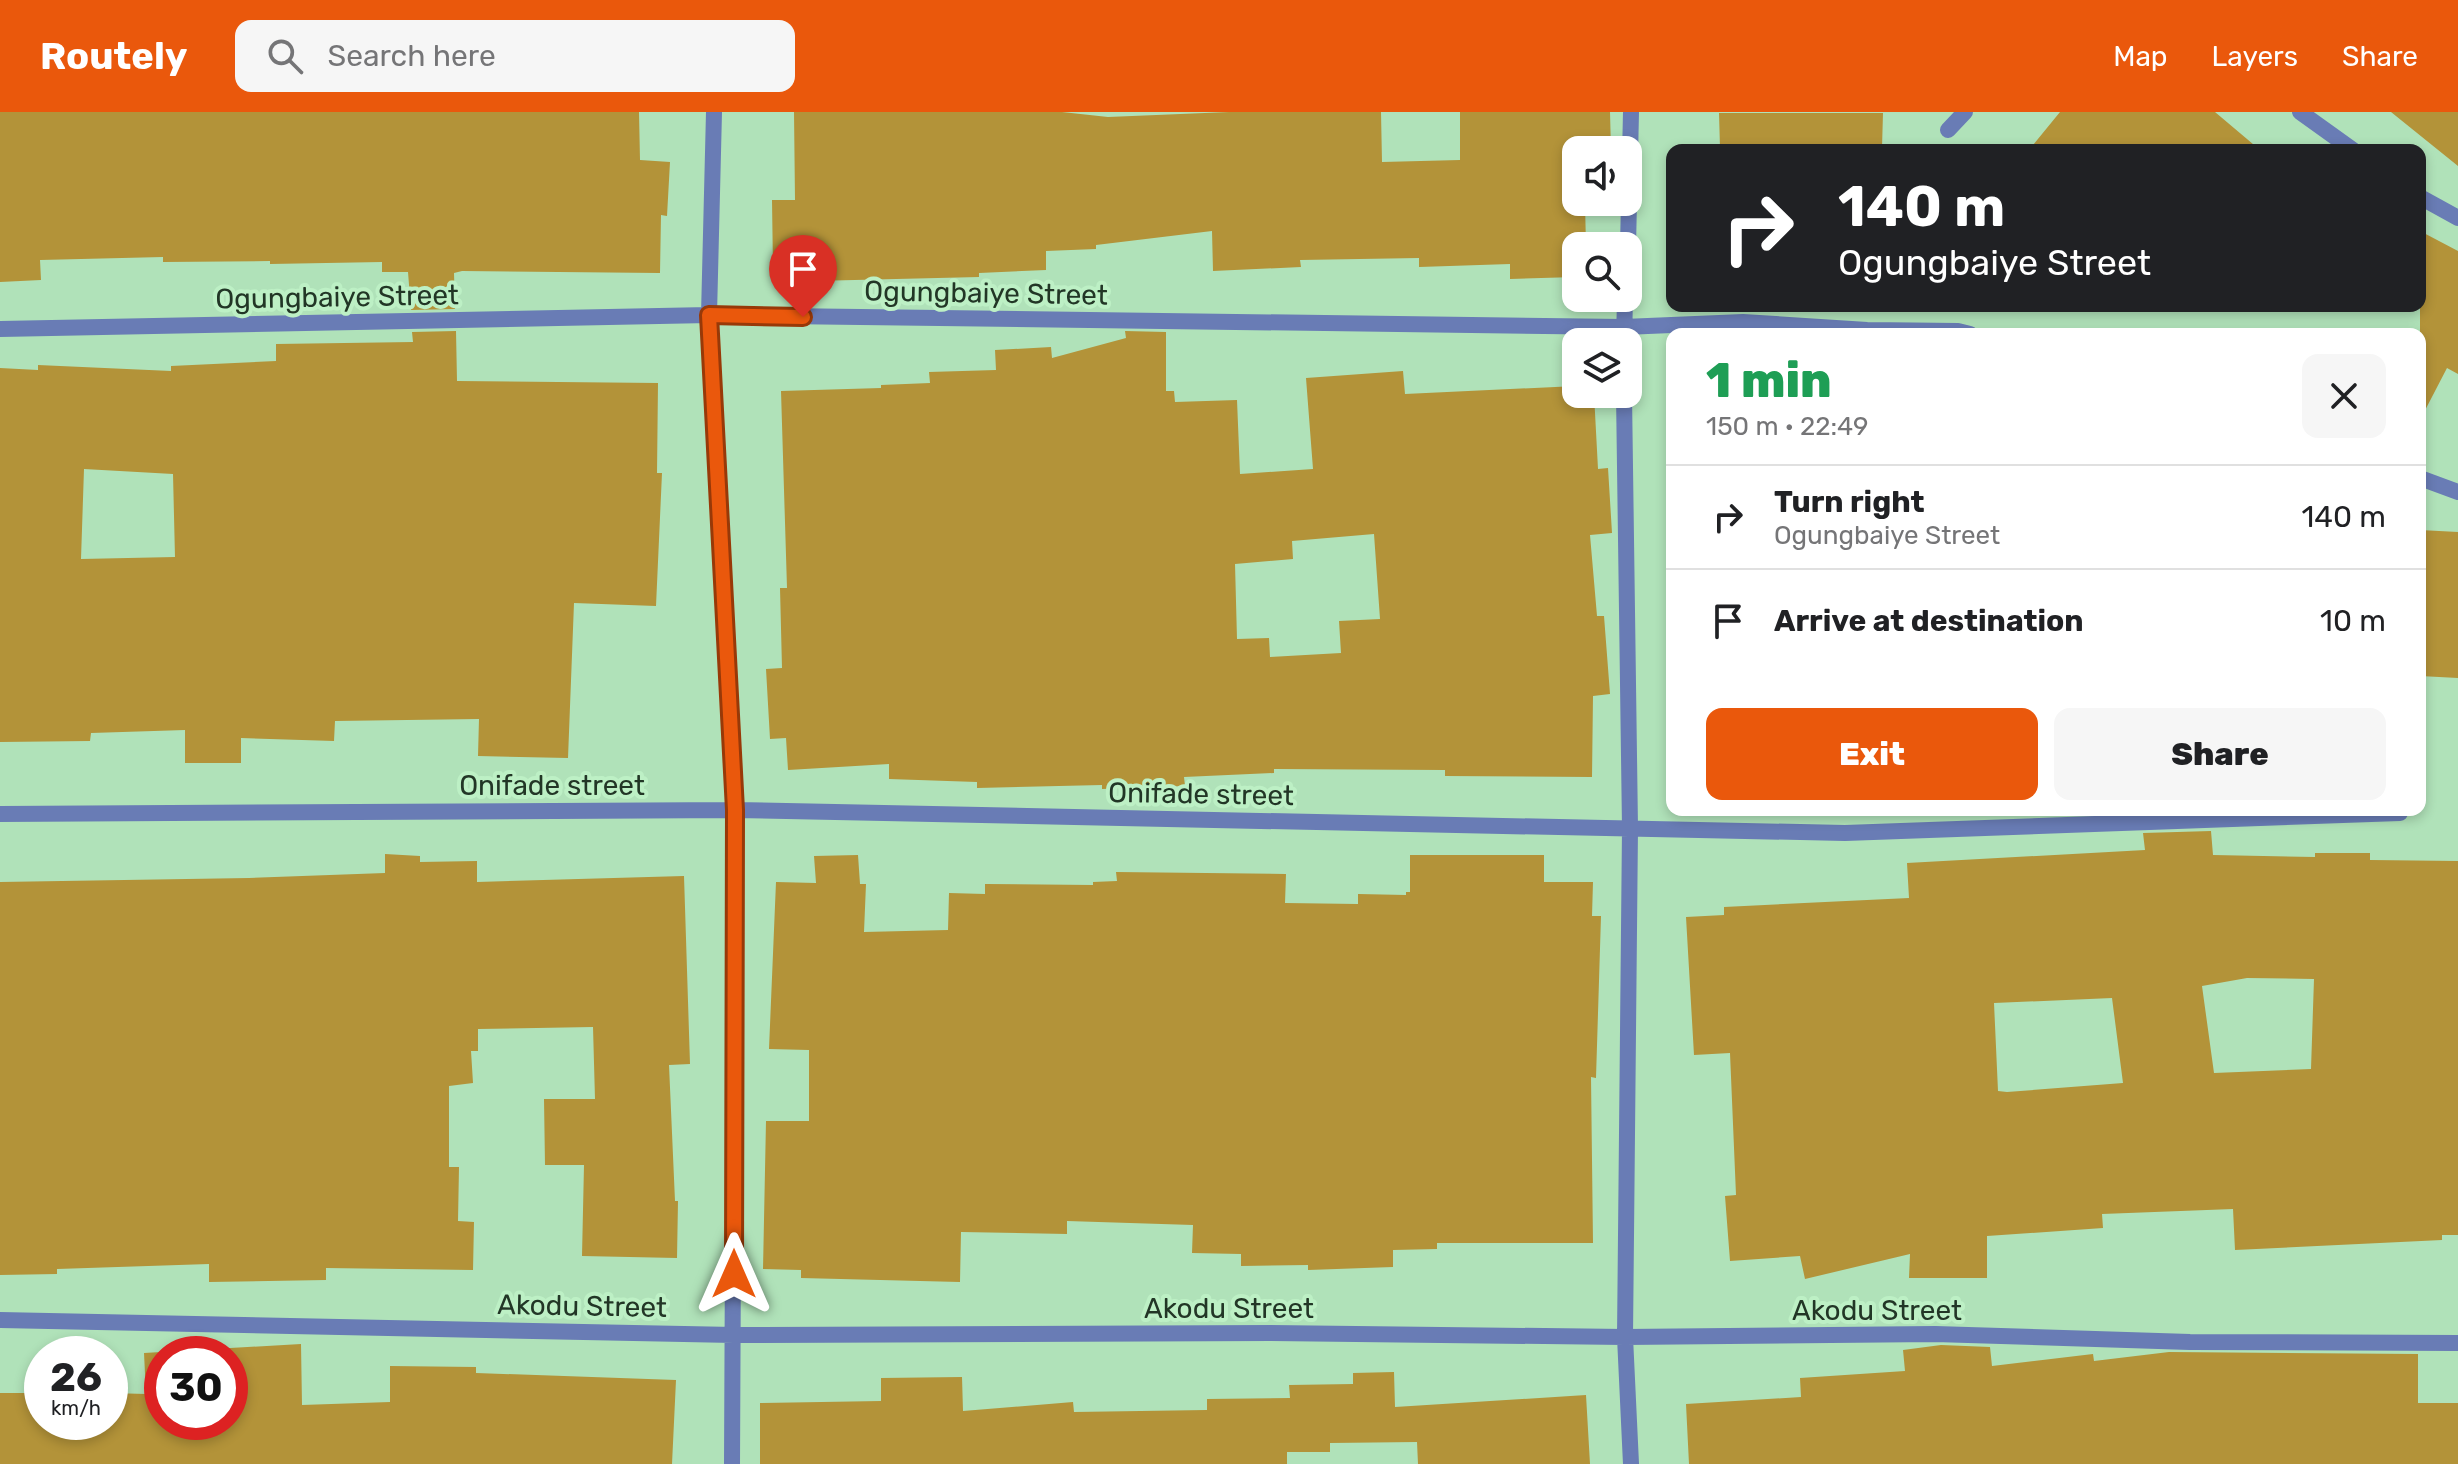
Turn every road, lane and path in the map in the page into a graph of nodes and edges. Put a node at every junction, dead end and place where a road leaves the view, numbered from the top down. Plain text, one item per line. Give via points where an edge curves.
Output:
1 (714, 112) edge
2 (1631, 112) edge
3 (1965, 112) edge
4 (2300, 112) edge
5 (1948, 130) dead end
6 (2345, 144) edge
7 (2426, 200) edge
8 (2458, 218) edge
9 (1628, 232) edge
10 (709, 315) junction
11 (1684, 328) edge
12 (1836, 328) edge
13 (0, 329) edge
14 (1666, 330) edge
15 (1642, 332) edge
16 (1562, 333) edge
17 (1624, 408) edge
18 (2426, 480) edge
19 (2458, 492) edge
20 (735, 810) junction
21 (0, 814) edge
22 (2317, 816) edge
23 (1630, 828) junction
24 (0, 1320) edge
25 (734, 1335) junction
26 (1625, 1337) junction
27 (2458, 1343) edge
28 (732, 1464) edge
29 (1631, 1464) edge

1 - 10 street
2 - 9 street
3 - 5 street
4 - 6 street
7 - 8 street
10 - 13 street, Ogungbaiye Street
10 - 16 street, Ogungbaiye Street
10 - 20 street
11 - 12 street, Ogungbaiye Street via 1743,322
14 - 15 street, Ogungbaiye Street
17 - 23 street
18 - 19 street
20 - 21 street, Onifade street
20 - 23 street, Onifade street
20 - 25 street
22 - 23 street, Onifade street via 1845,833
23 - 26 street
24 - 25 street, Akodu Street
25 - 26 street, Akodu Street
25 - 28 street
26 - 27 street, Akodu Street via 1935,1334
26 - 29 street

